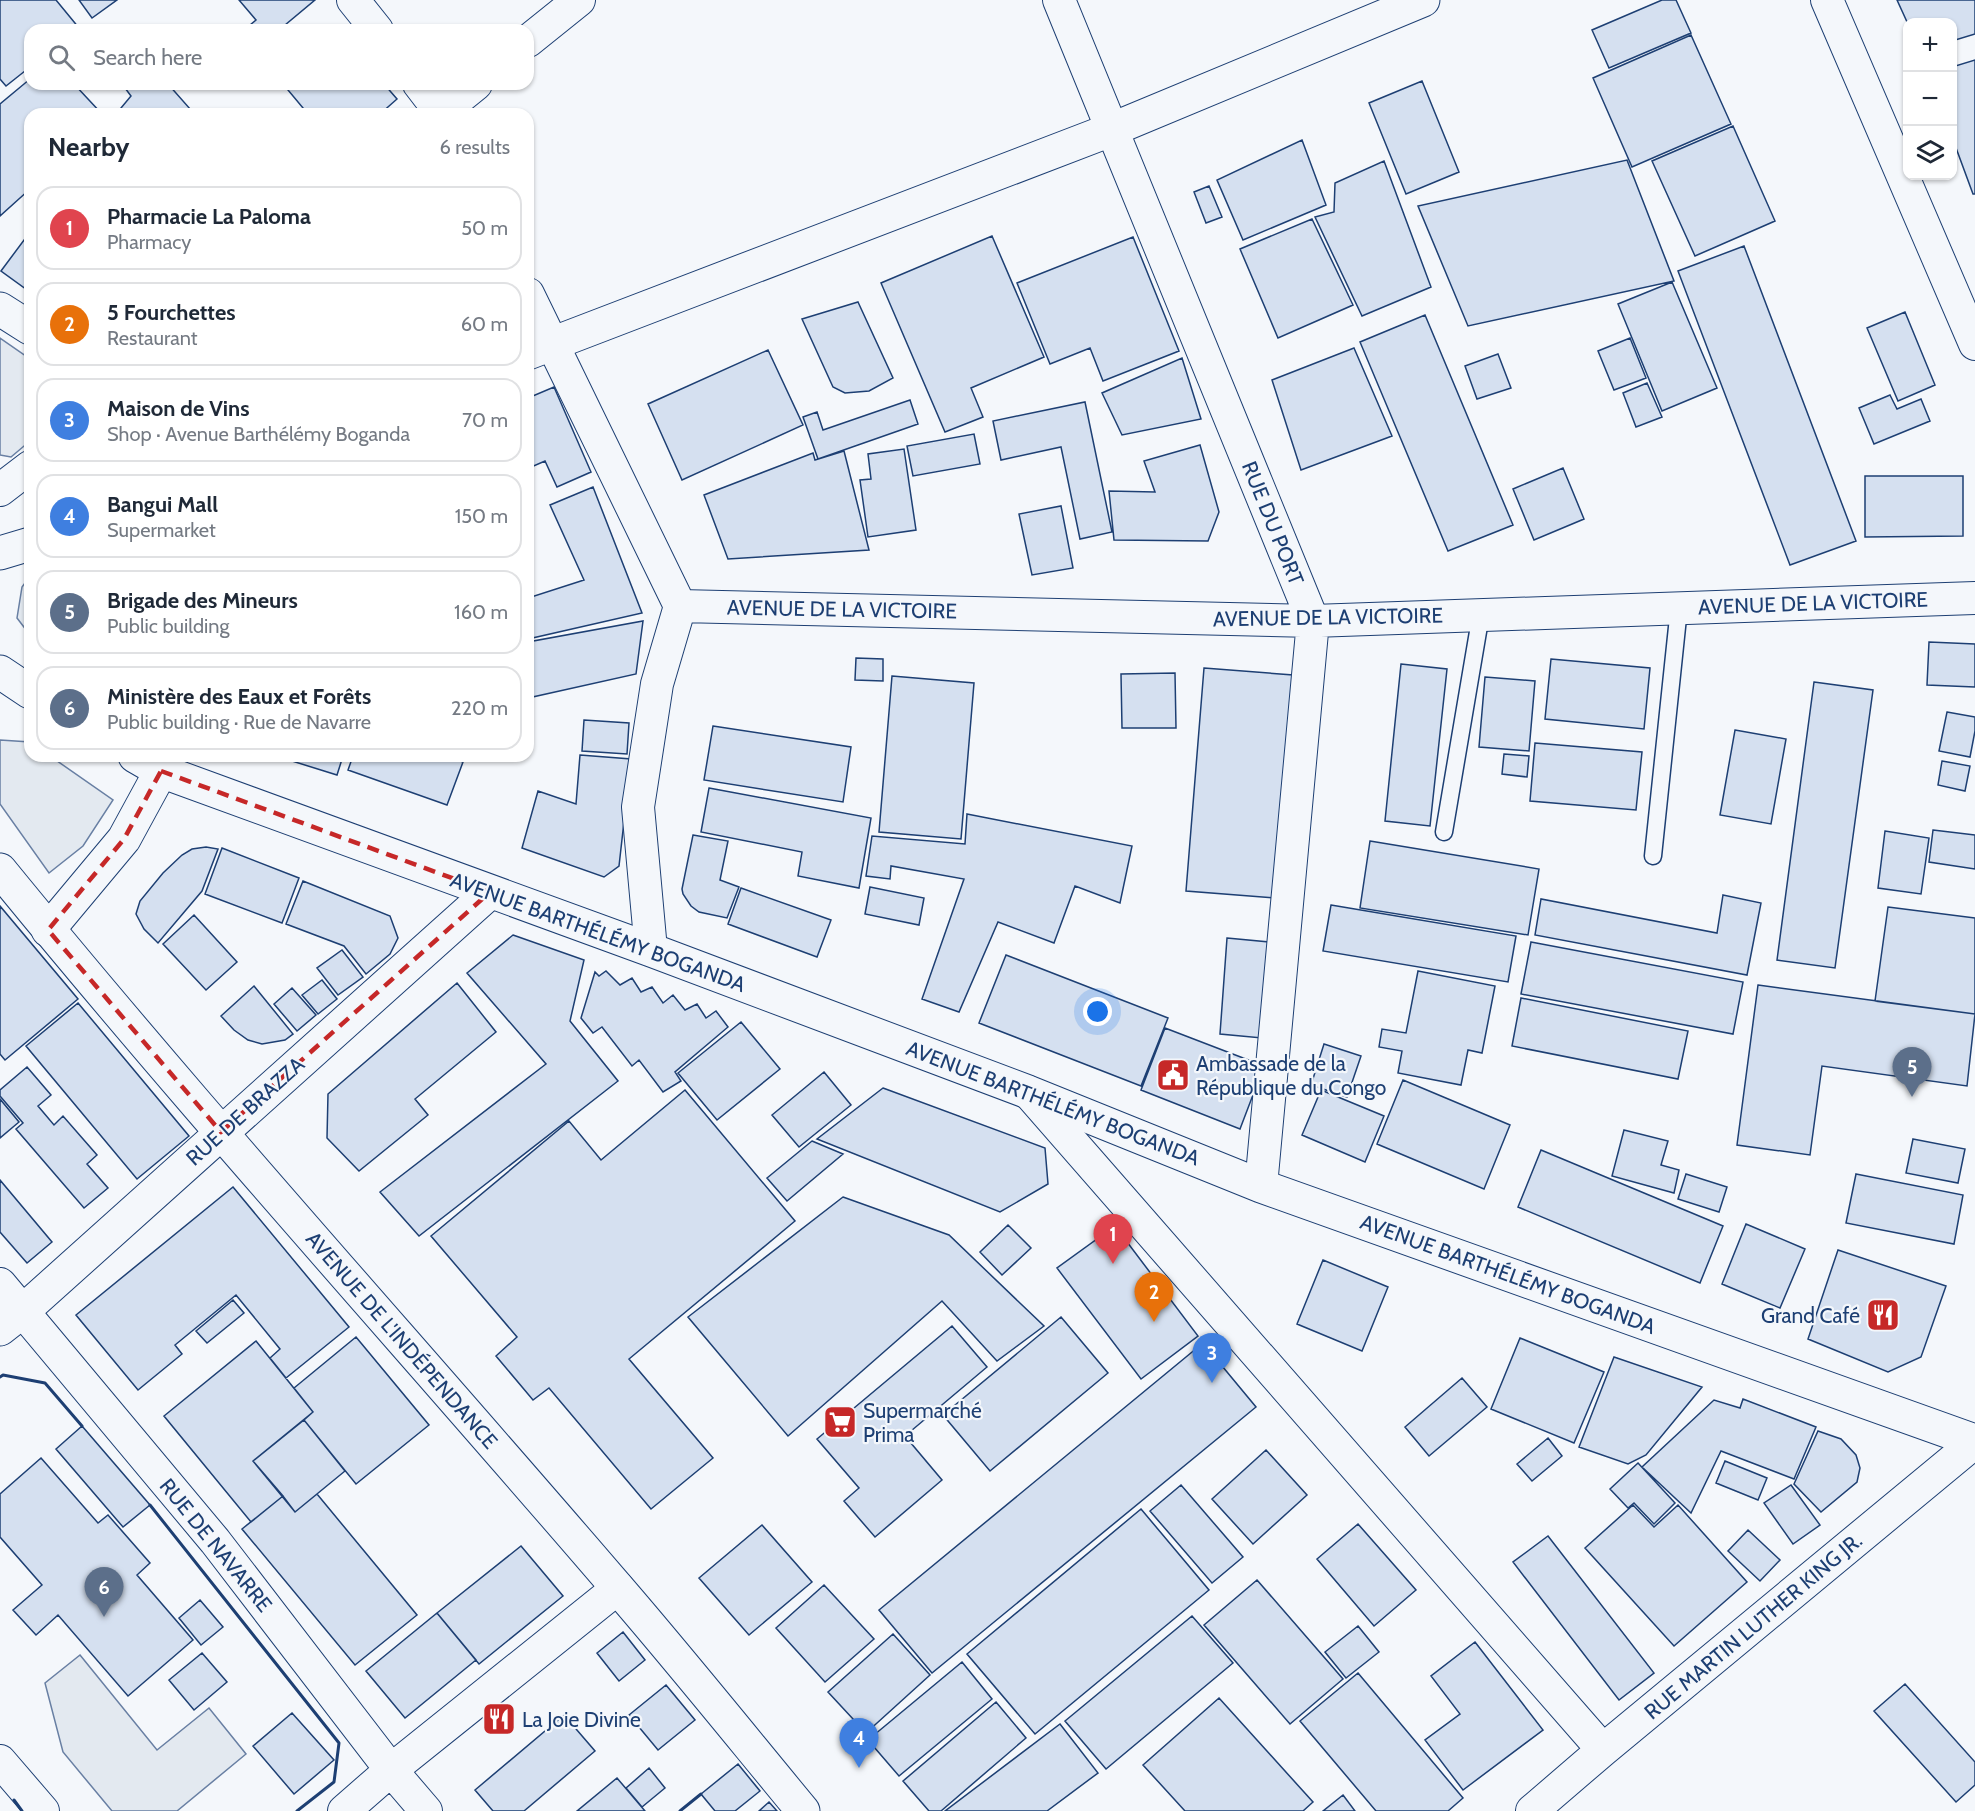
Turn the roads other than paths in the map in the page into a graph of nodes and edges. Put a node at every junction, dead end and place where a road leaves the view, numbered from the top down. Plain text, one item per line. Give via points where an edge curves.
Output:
1 (353, 0) edge
2 (579, 0) edge
3 (1059, 0) edge
4 (1423, 0) edge
5 (1827, 0) edge
6 (371, 24) edge
7 (534, 36) edge
8 (423, 90) edge
9 (469, 90) edge
10 (437, 108) edge
11 (448, 108) edge
12 (1113, 129) junction
13 (0, 309) edge
14 (534, 321) edge
15 (24, 324) edge
16 (1975, 344) edge
17 (540, 348) edge
18 (24, 472) edge
19 (0, 490) edge
20 (24, 546) edge
21 (0, 553) edge
22 (1975, 598) edge
23 (680, 606) junction
24 (1679, 608) junction
25 (1481, 614) junction
26 (1313, 621) junction
27 (0, 672) edge
28 (24, 688) edge
29 (153, 762) edge
30 (156, 762) edge
31 (1444, 832) dead end
32 (1653, 856) dead end
33 (0, 870) edge
34 (490, 892) junction
35 (48, 930) junction
36 (651, 950) junction
37 (1028, 1092) junction
38 (221, 1132) junction
39 (1261, 1186) junction
40 (0, 1284) edge
41 (11, 1320) edge
42 (1975, 1442) edge
43 (618, 1588) junction
44 (1603, 1750) junction
45 (0, 1761) edge
46 (391, 1770) junction
47 (43, 1811) edge
48 (344, 1811) edge
49 (426, 1811) edge
50 (803, 1811) edge
51 (1532, 1811) edge

1 - 6 street
2 - 7 street
3 - 12 street, RUE DU PORT
4 - 12 main road
5 - 16 street
8 - 10 street
9 - 11 street
12 - 17 main road
12 - 26 street, RUE DU PORT
13 - 15 main road
14 - 17 street
17 - 23 street
18 - 19 street
20 - 21 main road
22 - 24 street, AVENUE DE LA VICTOIRE
23 - 26 street, AVENUE DE LA VICTOIRE
23 - 36 street via 657,684 638,807
24 - 25 street, AVENUE DE LA VICTOIRE
24 - 32 lane
25 - 26 street, AVENUE DE LA VICTOIRE
25 - 31 lane
26 - 39 street, RUE DU PORT
27 - 28 main road
29 - 35 main road via 124,839
30 - 34 main road, AVENUE BARTHÉLÉMY BOGANDA
33 - 35 main road, AVENUE DE L'INDÉPENDANCE
34 - 36 main road, AVENUE BARTHÉLÉMY BOGANDA
34 - 38 main road, RUE DE BRAZZA
35 - 38 main road, AVENUE DE L'INDÉPENDANCE
36 - 37 main road, AVENUE BARTHÉLÉMY BOGANDA
37 - 39 main road, AVENUE BARTHÉLÉMY BOGANDA
37 - 44 street
38 - 41 main road, RUE DE BRAZZA
38 - 43 main road, AVENUE DE L'INDÉPENDANCE
39 - 42 main road, AVENUE BARTHÉLÉMY BOGANDA
40 - 41 street, RUE DE NAVARRE
41 - 46 street, RUE DE NAVARRE via 215,1540
42 - 44 street, RUE MARTIN LUTHER KING JR.
43 - 46 street
43 - 50 main road, AVENUE DE L'INDÉPENDANCE
44 - 51 street, RUE MARTIN LUTHER KING JR.
45 - 47 street
46 - 48 street
46 - 49 street, RUE DE NAVARRE

